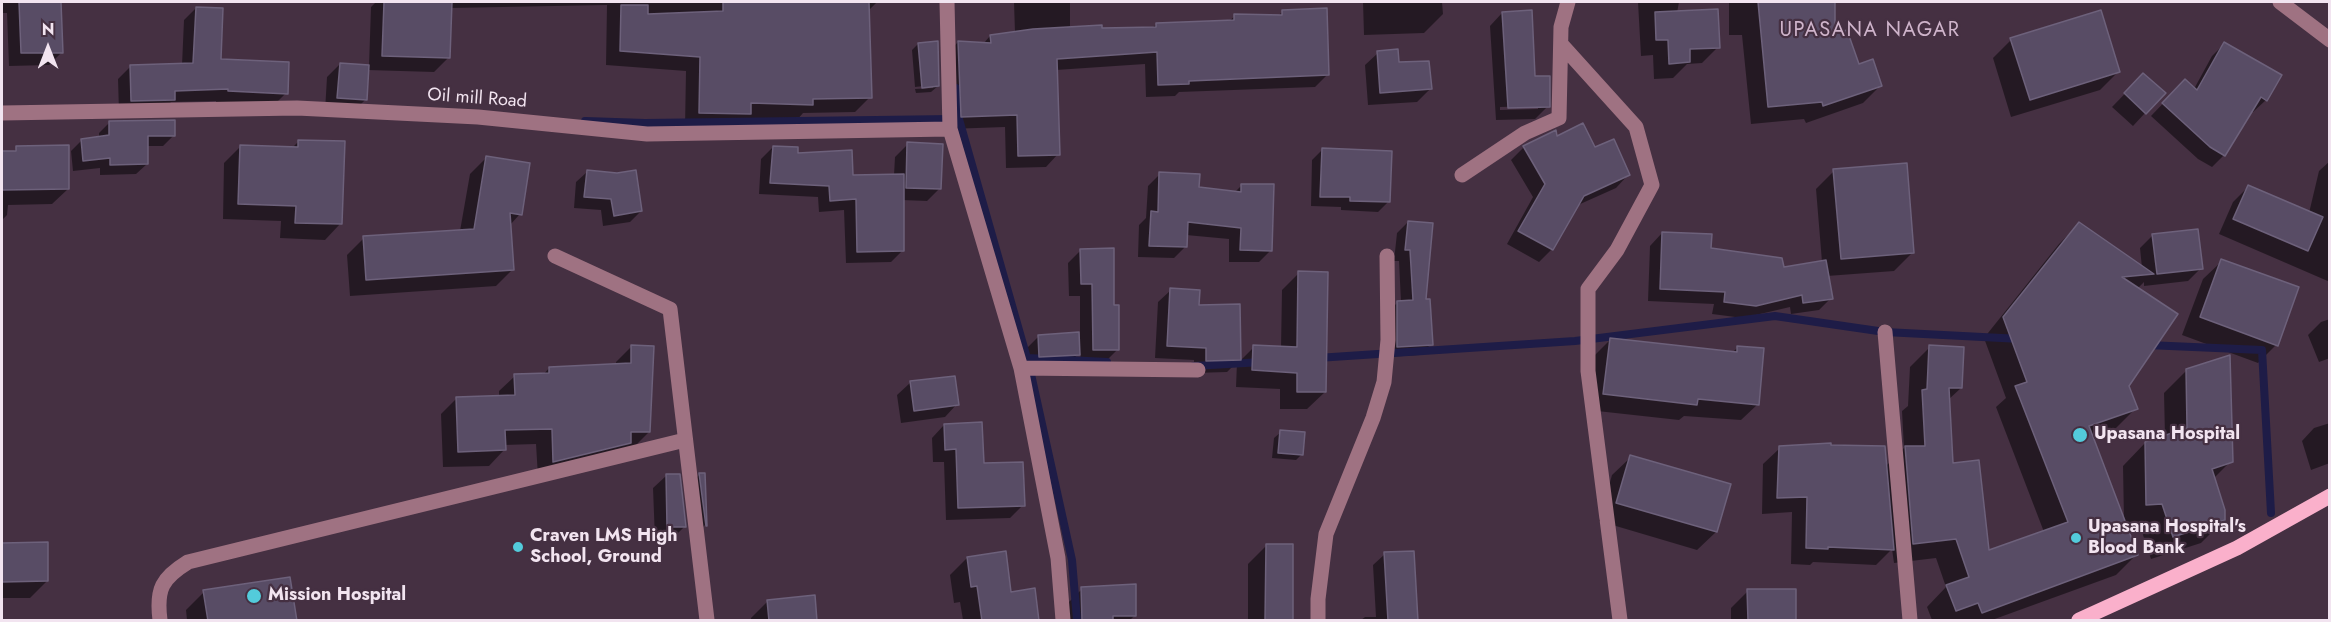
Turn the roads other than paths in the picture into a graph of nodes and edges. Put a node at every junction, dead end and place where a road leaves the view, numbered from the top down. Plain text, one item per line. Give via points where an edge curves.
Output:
1 (947, 2) edge
2 (1568, 2) edge
3 (2280, 2) edge
4 (2330, 40) edge
5 (1561, 44) junction
6 (2, 113) edge
7 (950, 129) junction
8 (1462, 175) dead end
9 (555, 256) dead end
10 (1387, 256) dead end
11 (1885, 332) dead end
12 (1022, 368) junction
13 (1198, 370) dead end
14 (685, 440) junction
15 (2330, 496) edge
16 (160, 621) edge
17 (707, 621) edge
18 (1063, 621) edge
19 (1318, 621) edge
20 (1620, 621) edge
21 (1910, 621) edge
22 (2079, 621) edge

1 - 7 street
2 - 5 street
3 - 4 street
5 - 8 street via 1559,118 1525,133
5 - 20 street via 1636,127 1652,185 1617,250 1588,289 1588,371
6 - 7 street, Oil mill Road via 297,108 478,117 647,134
7 - 12 street
9 - 14 street via 670,309
10 - 19 street via 1388,340 1383,382 1373,418 1326,534
11 - 21 street
12 - 13 street
12 - 18 street via 1058,558
14 - 16 street via 188,562 162,584
14 - 17 street
15 - 22 main road via 2237,548

